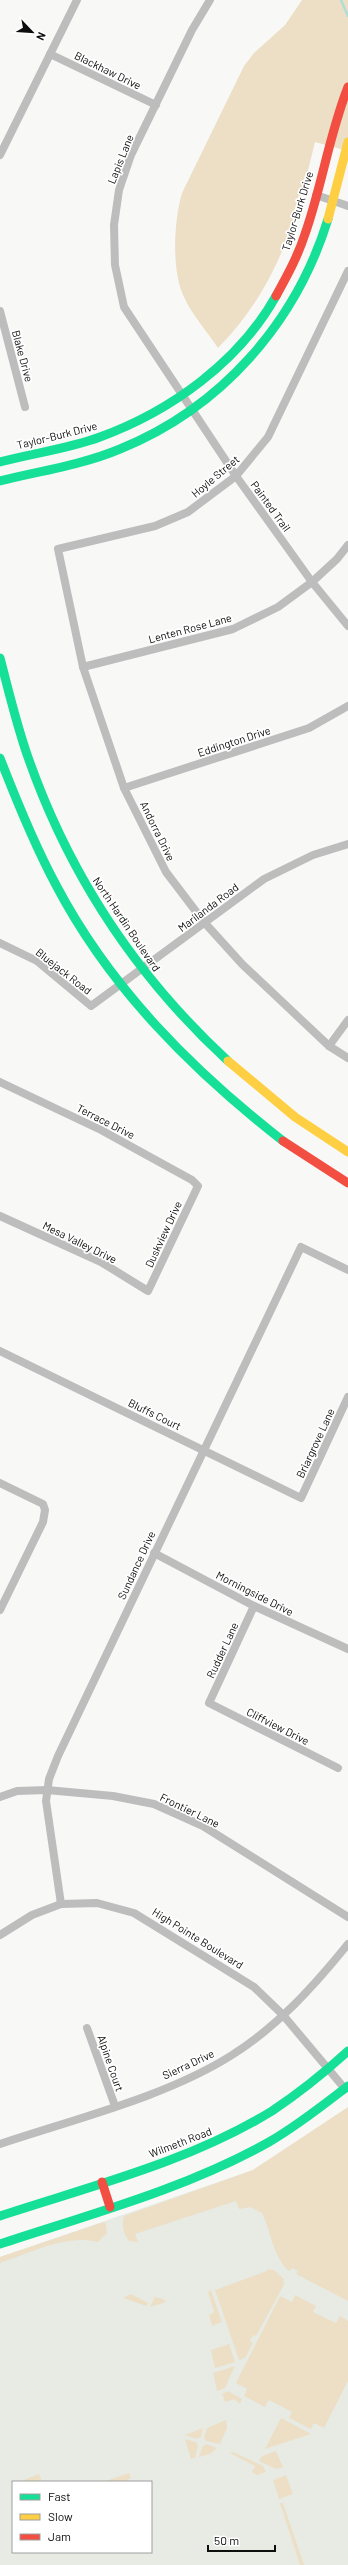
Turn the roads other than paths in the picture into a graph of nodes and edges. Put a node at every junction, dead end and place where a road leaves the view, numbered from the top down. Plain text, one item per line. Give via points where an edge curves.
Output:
1 (77, 0) edge
2 (210, 0) edge
3 (50, 54) junction
4 (348, 87) edge
5 (156, 105) junction
6 (347, 145) edge
7 (0, 155) edge
8 (316, 195) junction
9 (332, 200) junction
10 (348, 206) edge
11 (348, 271) edge
12 (0, 311) edge
13 (182, 395) junction
14 (25, 407) dead end
15 (192, 410) junction
16 (0, 462) edge
17 (236, 476) junction
18 (0, 481) edge
19 (348, 545) edge
20 (58, 549) joint
21 (312, 582) junction
22 (348, 626) edge
23 (0, 658) edge
24 (83, 667) junction
25 (348, 706) edge
26 (0, 758) edge
27 (124, 788) junction
28 (348, 844) edge
29 (204, 922) junction
30 (0, 943) edge
31 (143, 971) junction
32 (122, 985) junction
33 (91, 1006) joint
34 (348, 1020) edge
35 (329, 1046) junction
36 (348, 1058) edge
37 (0, 1082) edge
38 (348, 1152) edge
39 (348, 1183) edge
40 (198, 1186) joint
41 (0, 1216) edge
42 (348, 1270) edge
43 (148, 1291) joint
44 (0, 1351) edge
45 (348, 1397) edge
46 (203, 1450) junction
47 (0, 1483) edge
48 (301, 1498) joint
49 (154, 1553) junction
50 (254, 1606) junction
51 (0, 1610) edge
52 (348, 1649) edge
53 (209, 1703) joint
54 (338, 1768) dead end
55 (47, 1790) junction
56 (0, 1797) edge
57 (61, 1904) junction
58 (348, 1917) edge
59 (0, 1935) edge
60 (348, 1944) edge
61 (283, 2015) junction
62 (87, 2028) dead end
63 (348, 2051) edge
64 (329, 2069) junction
65 (347, 2087) edge
66 (115, 2106) junction
67 (0, 2144) edge
68 (102, 2182) junction
69 (110, 2206) junction
70 (0, 2216) edge
71 (0, 2244) edge

1 - 3 street
2 - 5 street, Lapis Lane via 192,30
3 - 5 street, Blackhaw Drive
3 - 7 street
4 - 8 main road, Taylor-Burk Drive
5 - 13 street, Lapis Lane via 131,156 119,190 114,225 115,265 124,307
6 - 9 main road
8 - 9 street
8 - 13 main road, Taylor-Burk Drive via 298,252 272,303 242,343
9 - 10 street
9 - 15 main road via 315,257 282,317 243,366
11 - 17 street, Hoyle Street via 268,437
12 - 14 street, Blake Drive
13 - 15 street, Painted Trail
13 - 16 main road, Taylor-Burk Drive via 148,417 99,438
15 - 17 street, Painted Trail
15 - 18 main road via 151,435 118,450
17 - 20 street, Hoyle Street via 188,512 155,526
17 - 21 street, Painted Trail
19 - 21 street, Lenten Rose Lane
20 - 24 street, Andorra Drive
21 - 22 street, Painted Trail
21 - 24 street, Lenten Rose Lane via 278,607 233,629
23 - 31 main road, North Hardin Boulevard via 21,737 51,817 101,910
24 - 27 street, Andorra Drive
25 - 27 street, Eddington Drive via 308,728
26 - 32 main road via 29,832 53,880 81,927
27 - 29 street, Andorra Drive via 166,872
28 - 29 street, Marilanda Road via 313,855 264,879
29 - 31 street, Marilanda Road
29 - 35 street, Andorra Drive via 242,964
30 - 33 street, Bluejack Road via 37,961
31 - 32 street, Marilanda Road
31 - 38 main road, North Hardin Boulevard via 227,1062 293,1115
32 - 33 street, Marilanda Road
32 - 39 main road via 174,1047 226,1096 274,1135
34 - 35 street
35 - 36 street, Andorra Drive
37 - 40 street, Terrace Drive via 101,1130 192,1180
40 - 43 street, Duskview Drive
41 - 43 street, Mesa Valley Drive via 101,1262
42 - 46 street, Sundance Drive via 301,1247
44 - 46 street, Bluffs Court
45 - 48 street, Briargrove Lane
46 - 48 street, Bluffs Court
46 - 49 street, Sundance Drive
47 - 51 street via 43,1504 45,1510 43,1522
49 - 50 street, Morningside Drive
49 - 55 street, Sundance Drive via 58,1756
50 - 52 street, Morningside Drive
50 - 53 street, Rudder Lane
53 - 54 street, Cliffview Drive
55 - 56 street, Frontier Lane via 17,1791
55 - 57 street, Sundance Drive via 48,1821
55 - 58 street, Frontier Lane via 113,1796 154,1804 203,1826
57 - 59 street, High Pointe Boulevard via 32,1915
57 - 61 street, High Pointe Boulevard via 97,1903 134,1913 246,1981
60 - 61 street, Sierra Drive via 312,1988
61 - 64 street, High Pointe Boulevard
61 - 66 street, Sierra Drive via 244,2047 214,2065 186,2079
62 - 66 street, Alpine Court
63 - 64 main road, Wilmeth Road
64 - 65 street, High Pointe Boulevard
64 - 68 main road, Wilmeth Road via 280,2106 226,2137 188,2153
65 - 69 main road via 293,2129 241,2158 180,2184
66 - 67 street, Sierra Drive
68 - 69 main road
68 - 70 main road, Wilmeth Road
69 - 71 main road

